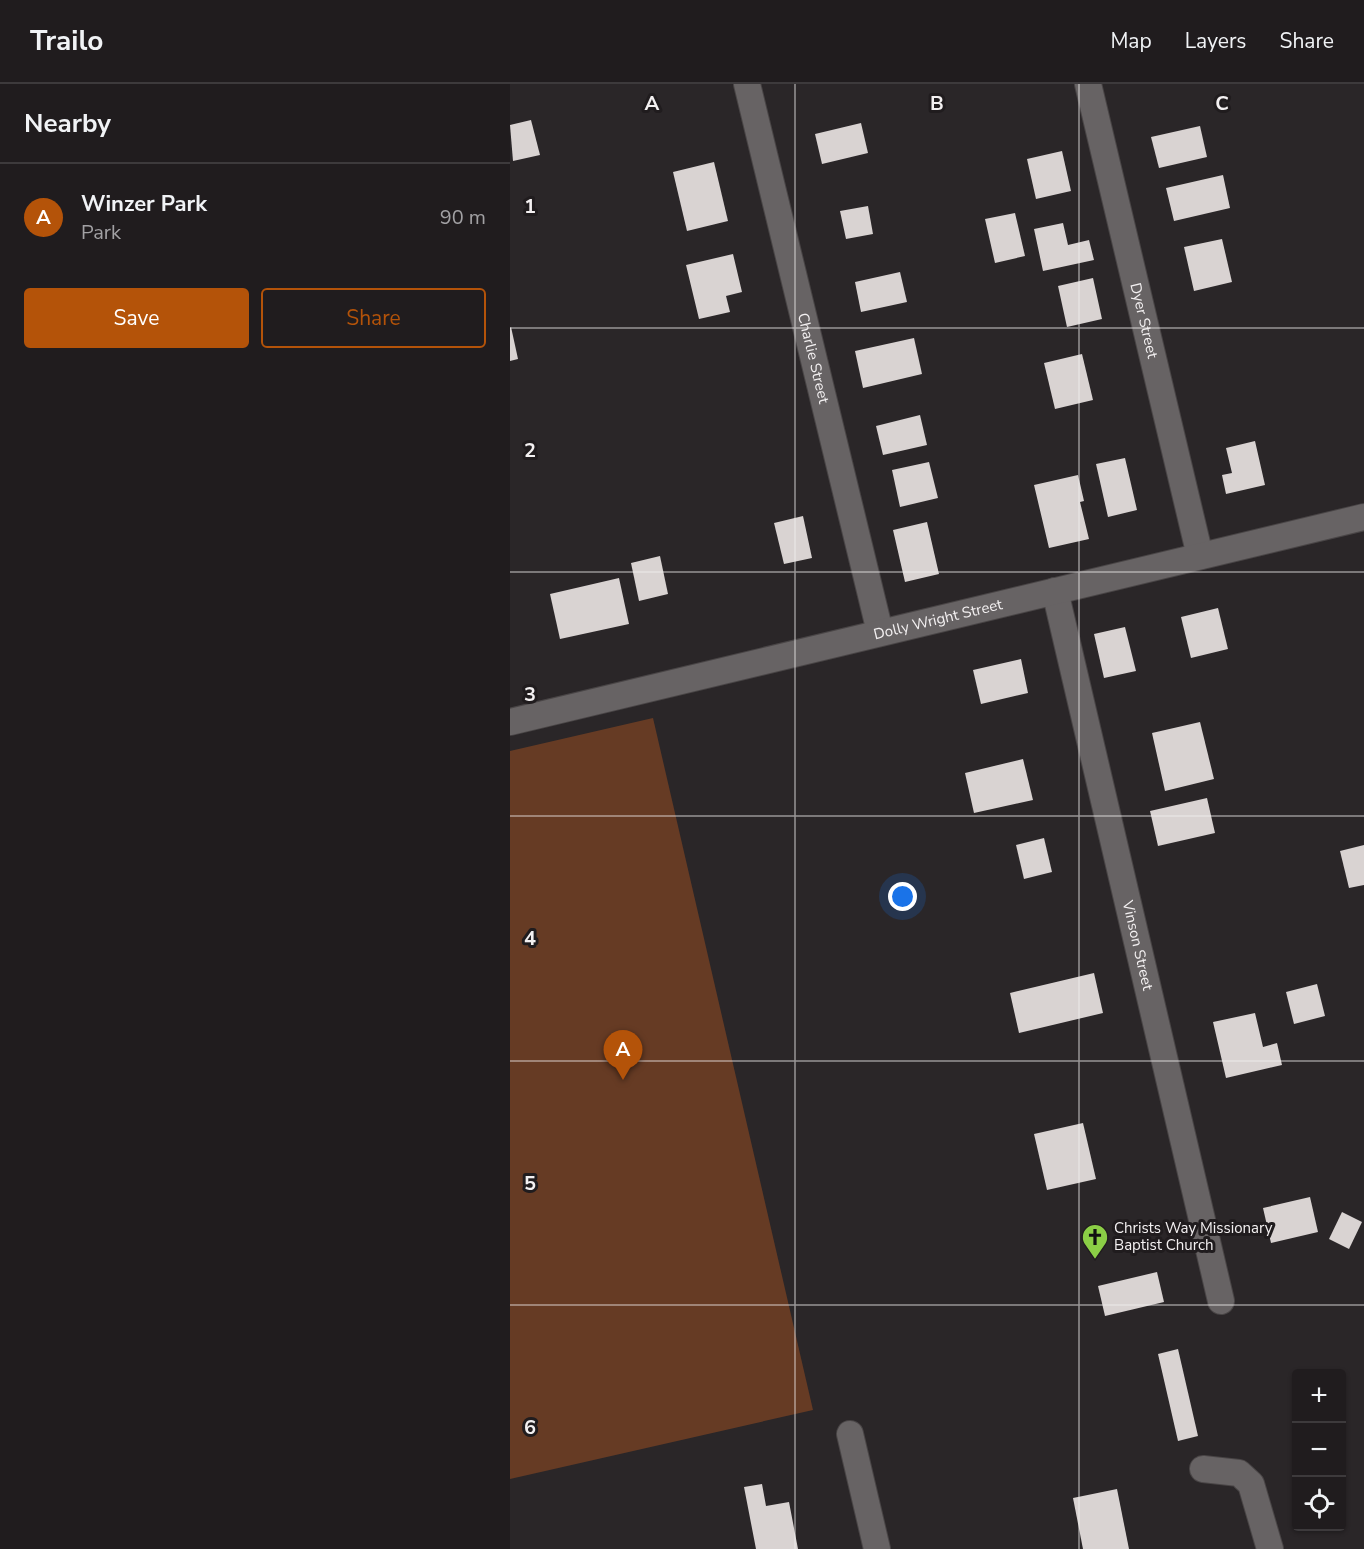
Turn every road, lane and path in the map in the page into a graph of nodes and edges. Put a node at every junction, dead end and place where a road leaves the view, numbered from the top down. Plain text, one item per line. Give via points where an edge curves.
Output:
1 (747, 84) edge
2 (1088, 84) edge
3 (1364, 517) edge
4 (1200, 556) junction
5 (1055, 591) junction
6 (880, 632) junction
7 (510, 722) edge
8 (1221, 1301) dead end
9 (850, 1434) dead end
10 (1203, 1469) dead end
11 (877, 1549) edge
12 (1270, 1549) edge

1 - 6 street, Charlie Street
2 - 4 street, Dyer Street
3 - 4 street, Dolly Wright Street
4 - 5 street, Dolly Wright Street
5 - 6 street, Dolly Wright Street
5 - 8 street, Vinson Street
6 - 7 street, Dolly Wright Street
9 - 11 street
10 - 12 street via 1239,1473 1251,1484

